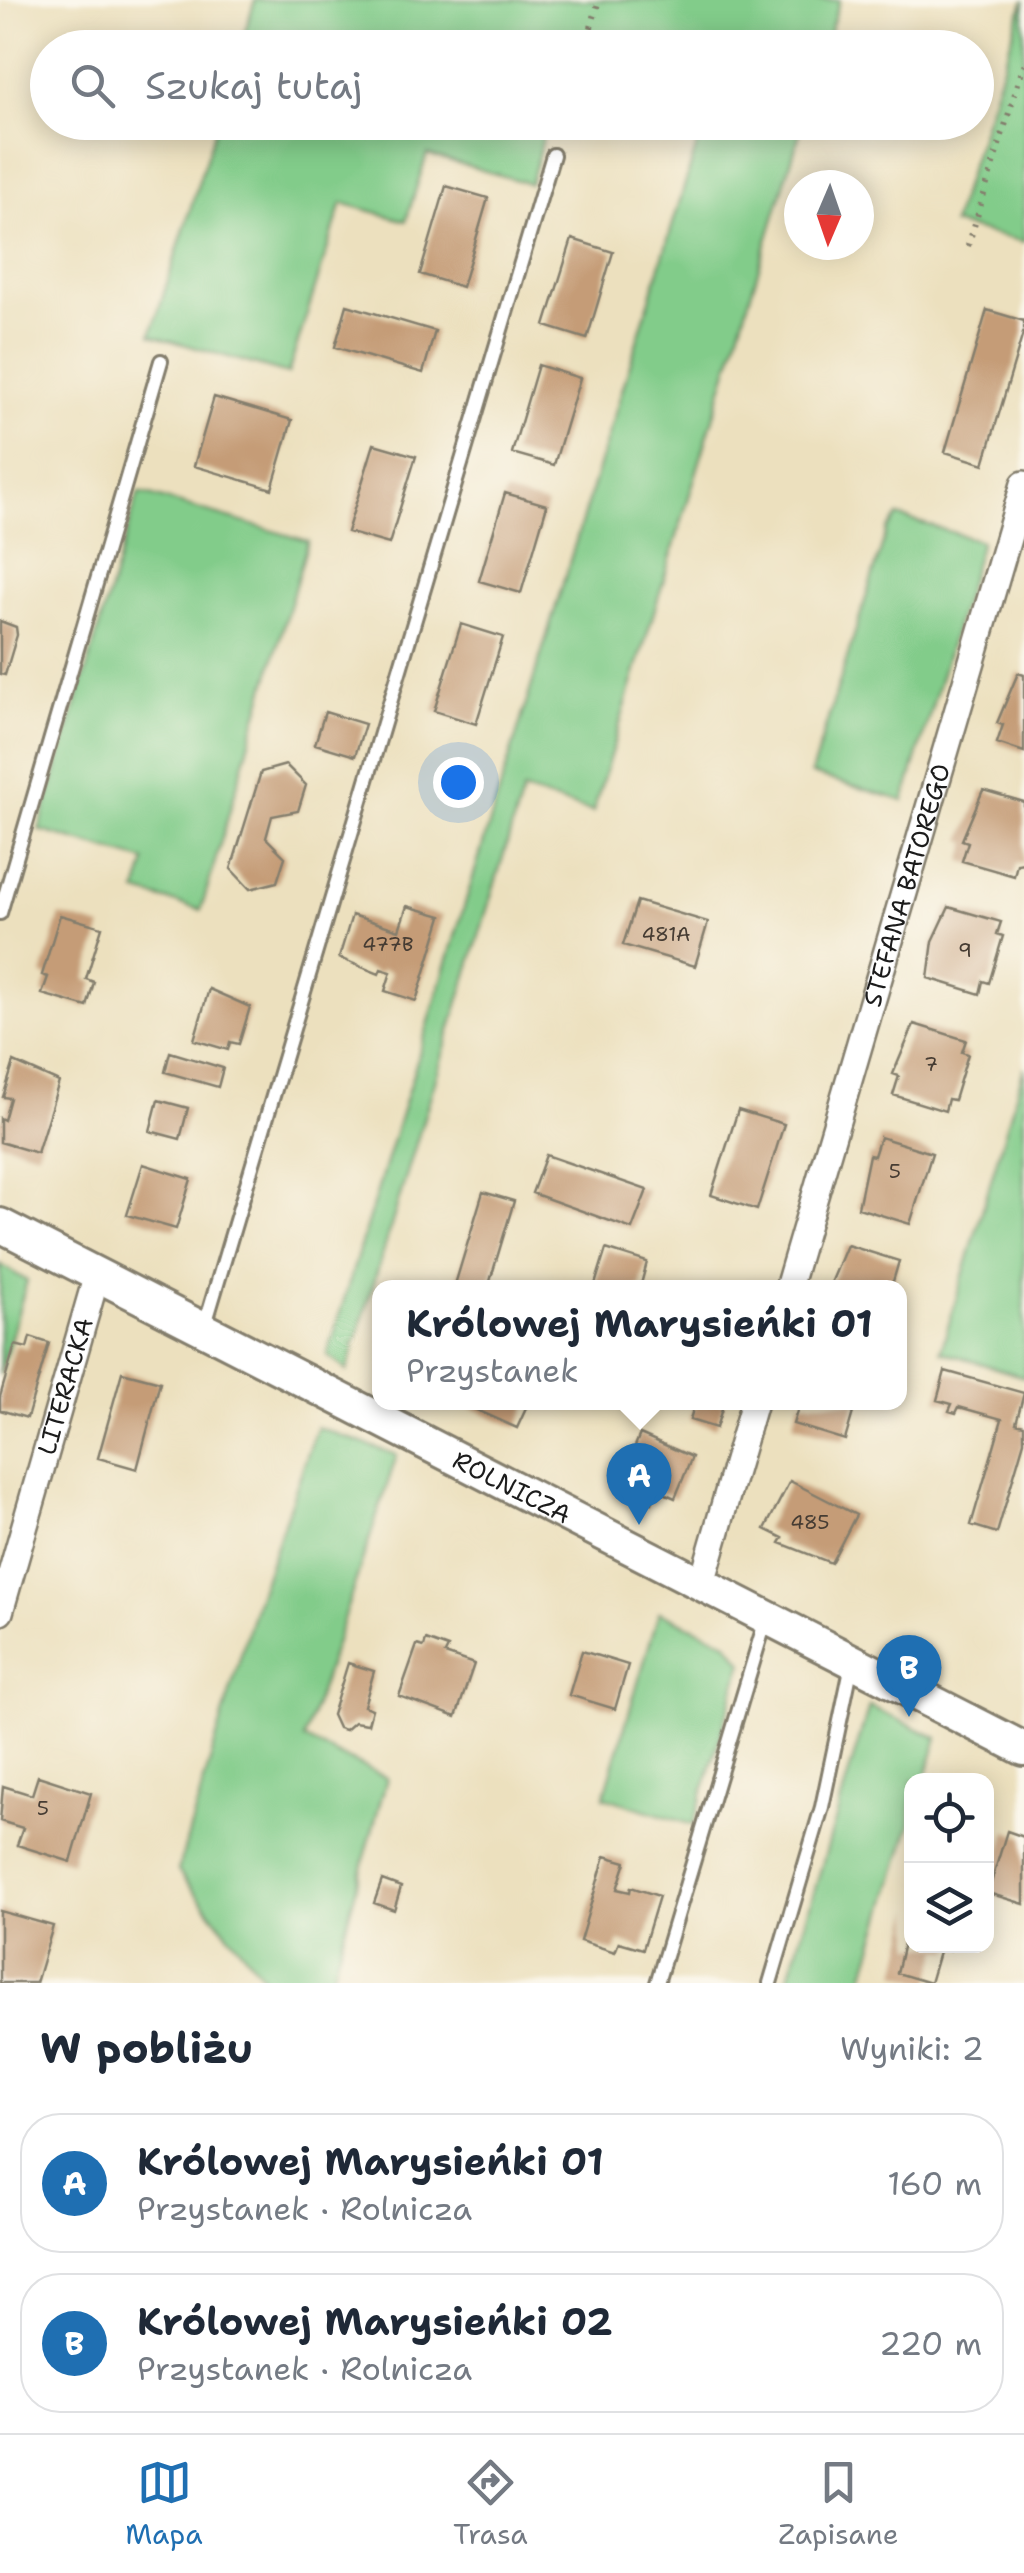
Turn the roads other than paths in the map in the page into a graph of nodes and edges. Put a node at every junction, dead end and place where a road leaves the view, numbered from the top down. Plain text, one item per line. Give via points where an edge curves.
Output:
1 (553, 156) dead end
2 (161, 361) dead end
3 (1024, 484) edge
4 (0, 913) edge
5 (0, 1225) edge
6 (97, 1275) junction
7 (790, 1280) edge
8 (203, 1330) junction
9 (752, 1410) edge
10 (700, 1586) junction
11 (0, 1612) edge
12 (766, 1619) junction
13 (852, 1662) junction
14 (1024, 1749) edge
15 (657, 1983) edge
16 (770, 1983) edge

1 - 8 lane
2 - 4 lane
3 - 7 street, STEFANA BATOREGO
5 - 6 street, ROLNICZA
6 - 8 street, ROLNICZA
6 - 11 street, LITERACKA
8 - 10 street, ROLNICZA
9 - 10 street
10 - 12 street, ROLNICZA
12 - 13 street, ROLNICZA
12 - 15 lane
13 - 14 street, ROLNICZA
13 - 16 lane via 822,1807

